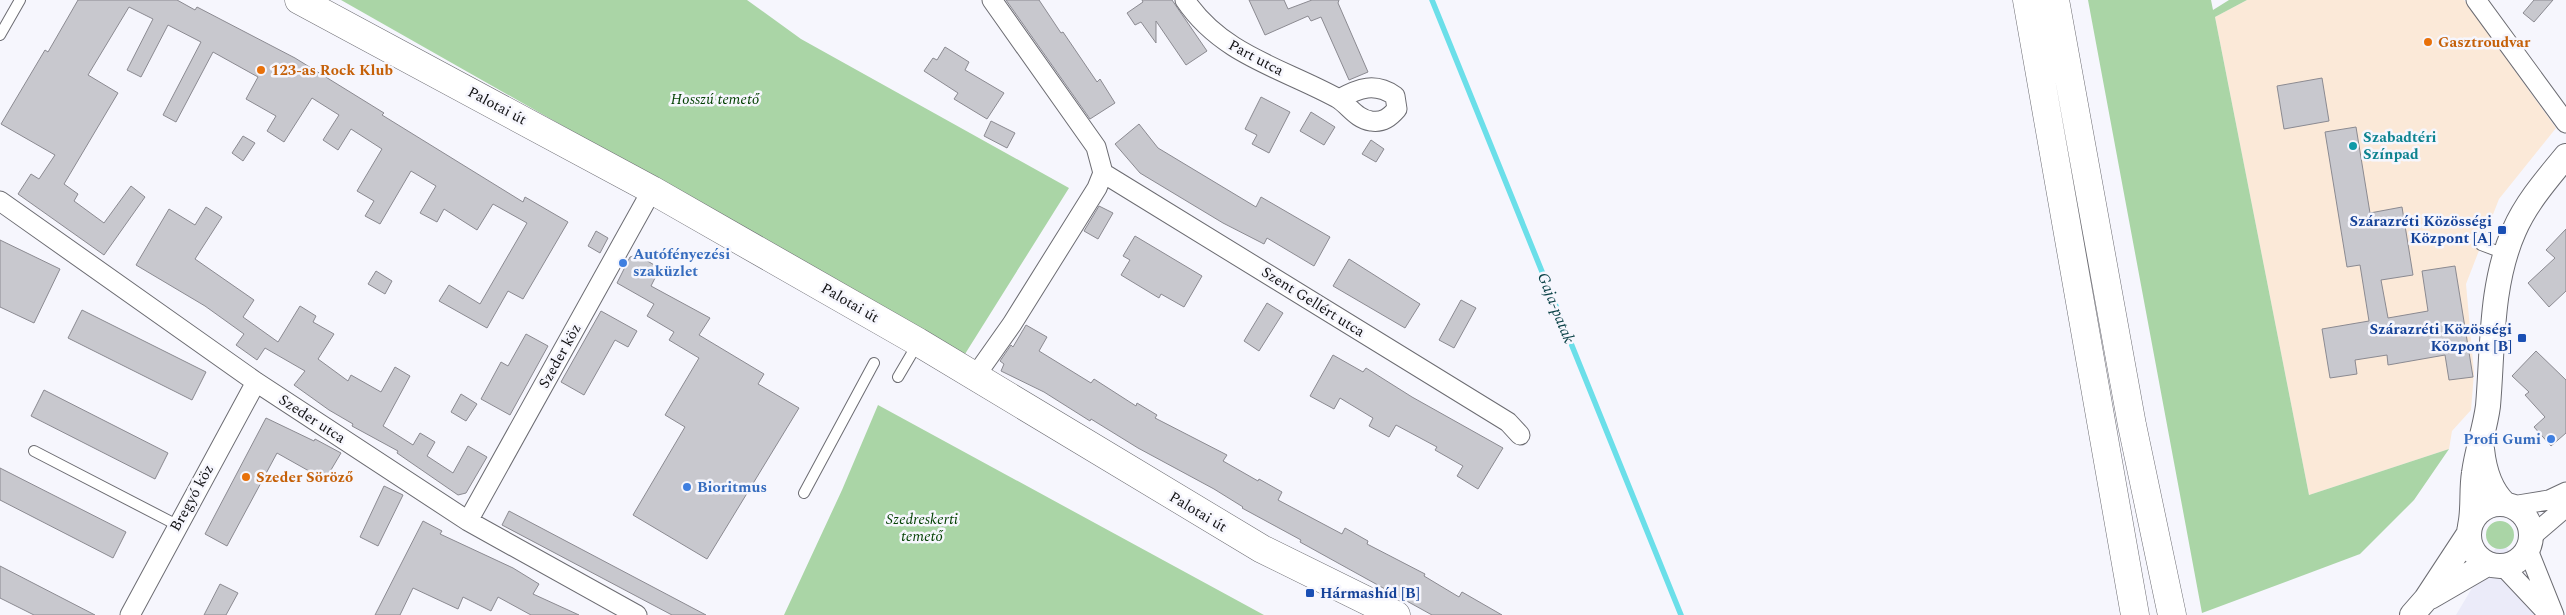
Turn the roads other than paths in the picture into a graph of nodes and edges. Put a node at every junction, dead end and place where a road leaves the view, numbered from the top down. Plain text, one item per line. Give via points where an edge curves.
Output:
1 (20, 0) edge
2 (299, 0) edge
3 (992, 0) edge
4 (1185, 0) edge
5 (2027, 0) edge
6 (2055, 0) edge
7 (2476, 0) edge
8 (0, 35) edge
9 (1339, 99) dead end
10 (2566, 123) edge
11 (2566, 156) edge
12 (1103, 173) junction
13 (652, 190) junction
14 (0, 201) edge
15 (2481, 245) dead end
16 (2505, 254) junction
17 (918, 342) junction
18 (874, 363) dead end
19 (976, 375) junction
20 (898, 377) dead end
21 (256, 382) junction
22 (1520, 435) dead end
23 (2482, 445) junction
24 (34, 451) dead end
25 (2566, 492) edge
26 (804, 493) dead end
27 (2508, 505) junction
28 (2566, 507) edge
29 (468, 521) junction
30 (177, 525) junction
31 (2469, 530) junction
32 (2529, 543) junction
33 (2495, 565) junction
34 (2419, 607) edge
35 (130, 615) edge
36 (637, 615) edge
37 (1396, 615) edge
38 (2135, 615) edge
39 (2172, 615) edge
40 (2549, 615) edge
41 (2554, 615) edge

1 - 8 lane
2 - 13 main road, Palotai út
3 - 12 street via 1096,147
4 - 9 street, Part utca via 1197,18 1242,53
5 - 38 main road
6 - 39 main road via 2132,425
7 - 10 street
11 - 16 street via 2527,208
12 - 19 street via 1097,188 1017,316
12 - 22 street, Szent Gellért utca via 1508,422
13 - 17 main road, Palotai út
13 - 29 street, Szeder köz
14 - 21 street, Szeder utca
15 - 16 lane
16 - 23 street via 2498,286
17 - 19 main road, Palotai út
17 - 20 lane
18 - 26 lane
19 - 37 main road, Palotai út via 1254,545
21 - 29 street, Szeder utca
21 - 30 street, Bregyó köz
23 - 27 street via 2487,473 2499,498
23 - 31 street via 2473,474
24 - 30 lane
25 - 27 street via 2549,500
27 - 31 street via 2496,504 2479,511
27 - 32 street via 2527,518
28 - 32 street
29 - 36 street, Szeder utca
30 - 35 street, Bregyó köz
31 - 33 street via 2473,552
31 - 34 street
32 - 33 street via 2517,561
32 - 41 street
33 - 34 street
33 - 40 street

